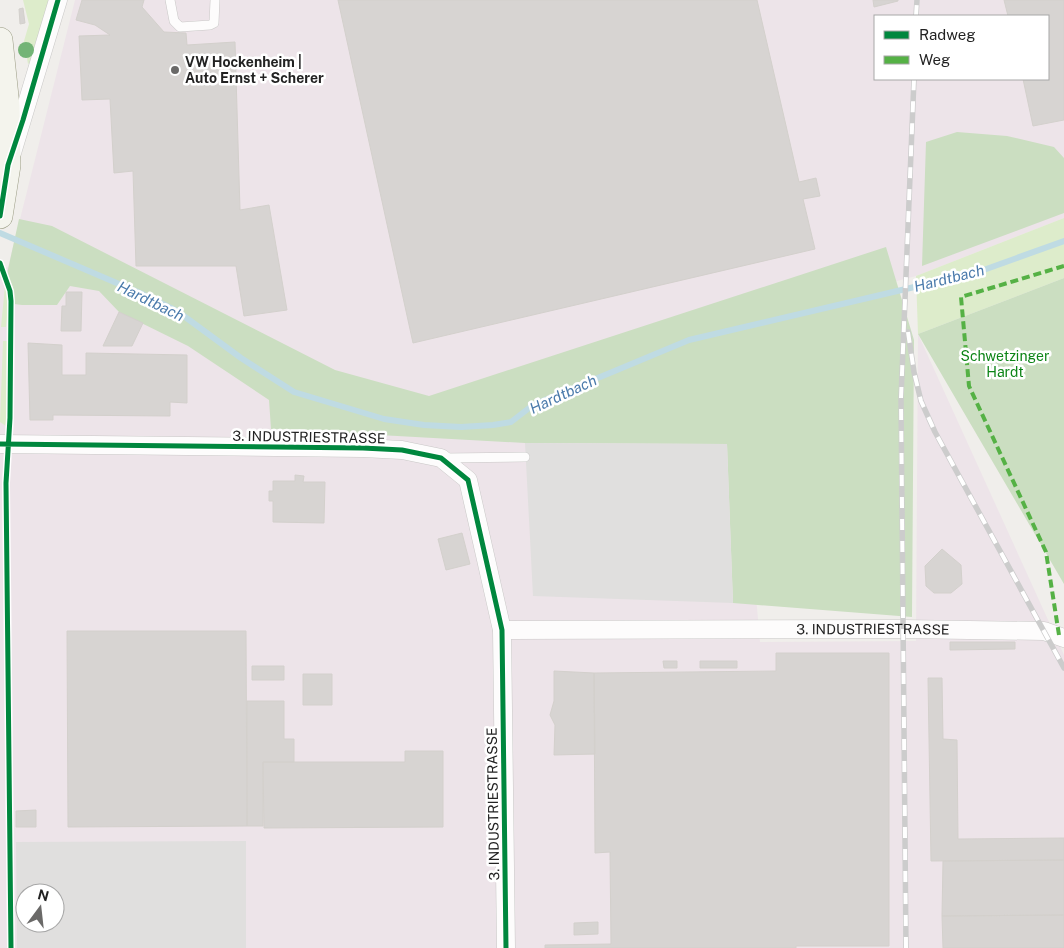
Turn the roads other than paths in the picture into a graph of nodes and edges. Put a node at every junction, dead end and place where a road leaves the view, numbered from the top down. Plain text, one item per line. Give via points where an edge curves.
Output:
1 (58, 0) edge
2 (170, 0) edge
3 (215, 0) edge
4 (0, 40) edge
5 (4, 162) edge
6 (0, 215) edge
7 (0, 444) edge
8 (525, 457) dead end
9 (441, 458) junction
10 (502, 630) junction
11 (1064, 638) edge
12 (506, 948) edge

1 - 5 street via 23,120
2 - 3 lane via 174,21 180,27 210,26 214,23
4 - 5 main road via 7,106
5 - 6 main road
7 - 9 street, 3. INDUSTRIESTRASSE via 363,448 402,450
8 - 9 lane
9 - 10 street, 3. INDUSTRIESTRASSE via 468,480
10 - 11 street, 3. INDUSTRIESTRASSE via 1044,631
10 - 12 street, 3. INDUSTRIESTRASSE

